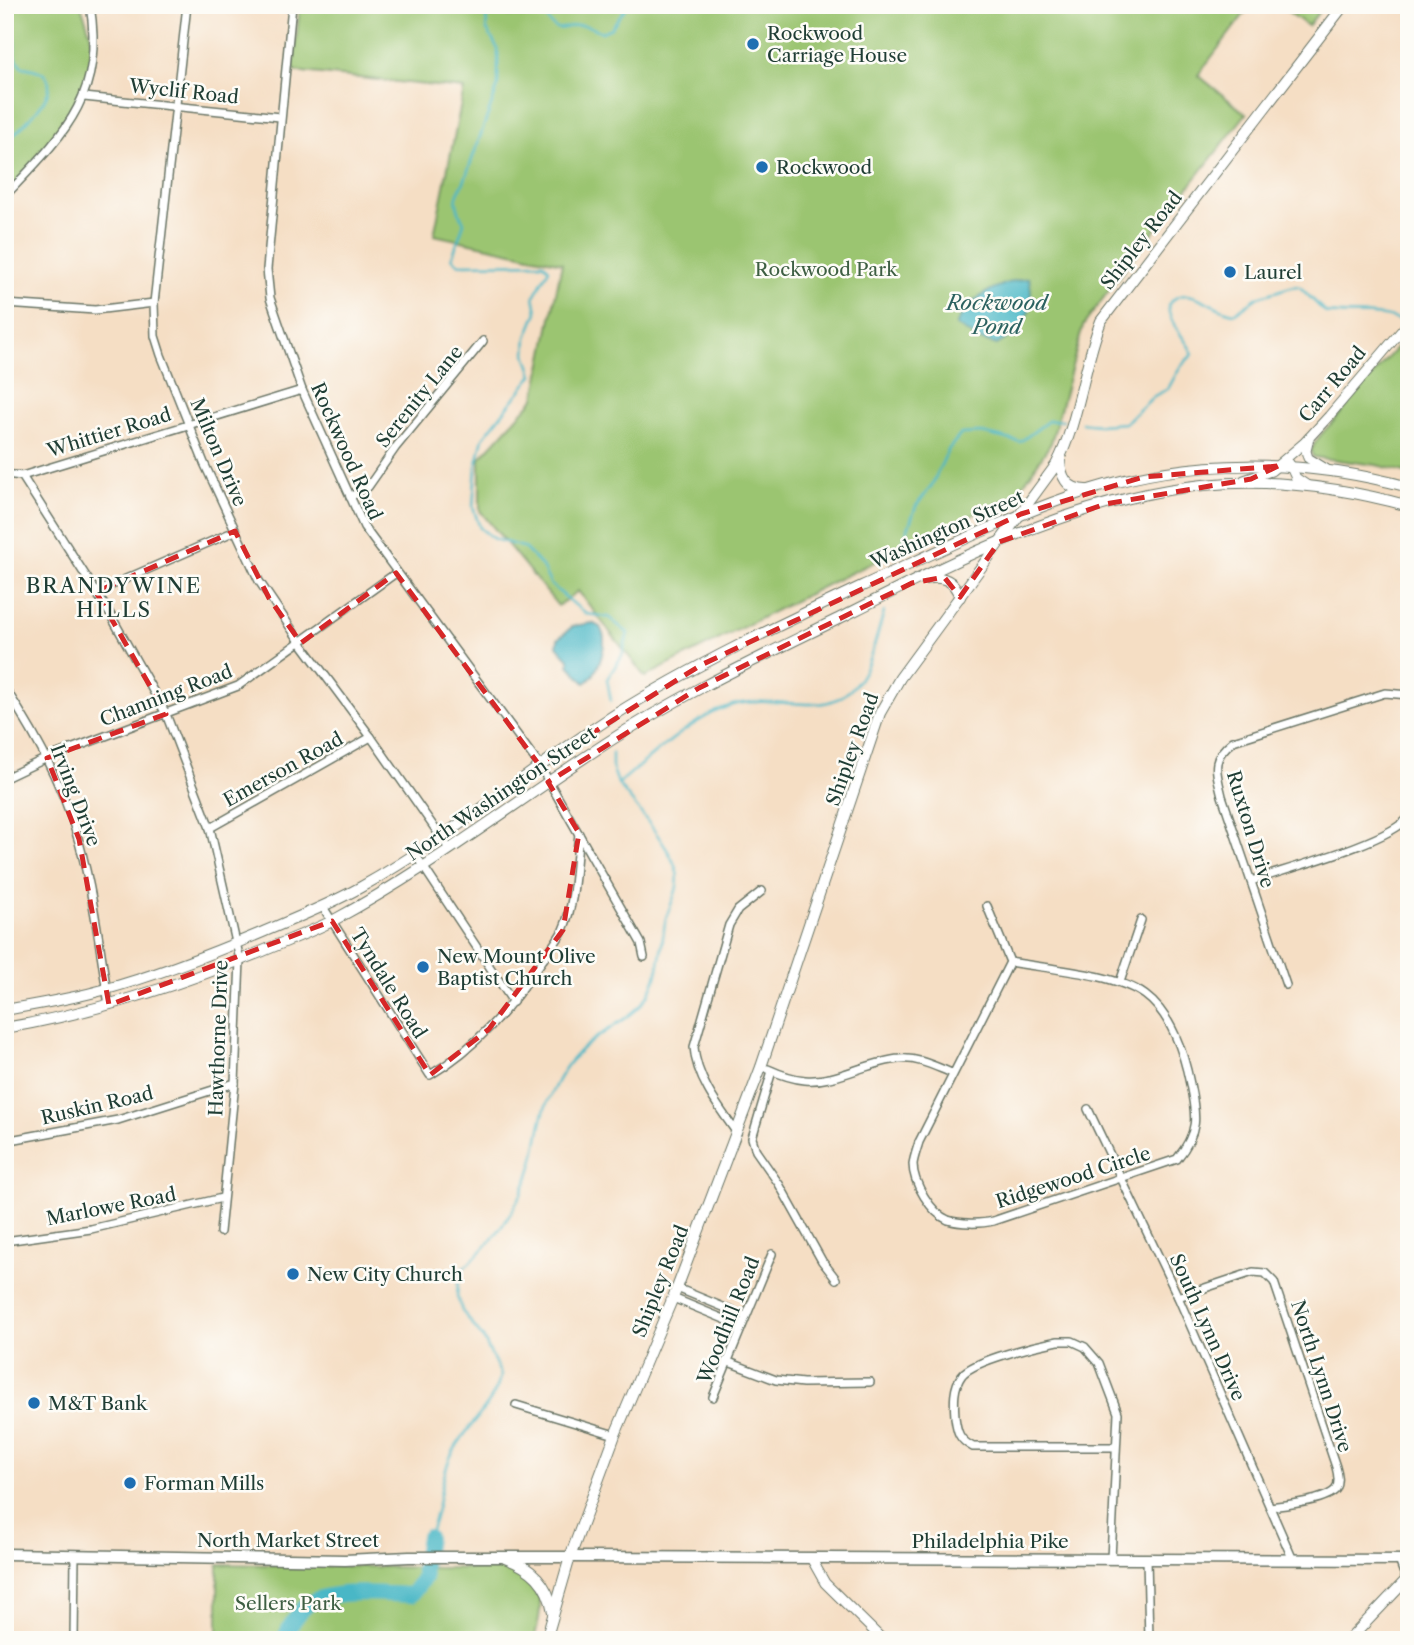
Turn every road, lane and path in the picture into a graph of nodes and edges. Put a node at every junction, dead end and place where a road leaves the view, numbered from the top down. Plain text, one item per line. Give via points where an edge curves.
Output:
1 (90, 5) edge
2 (187, 5) edge
3 (292, 5) edge
4 (1344, 5) edge
5 (84, 97) junction
6 (176, 107) junction
7 (280, 117) junction
8 (5, 196) edge
9 (154, 303) junction
10 (5, 304) edge
11 (1409, 321) edge
12 (483, 341) dead end
13 (302, 390) junction
14 (190, 424) junction
15 (1309, 437) junction
16 (1291, 454) junction
17 (1060, 457) junction
18 (1278, 466) junction
19 (1290, 466) junction
20 (1327, 470) junction
21 (5, 474) edge
22 (22, 476) junction
23 (1204, 485) junction
24 (1409, 487) edge
25 (1314, 488) junction
26 (1090, 490) junction
27 (350, 497) junction
28 (1409, 506) edge
29 (1021, 514) junction
30 (235, 531) junction
31 (999, 542) junction
32 (396, 573) junction
33 (912, 583) junction
34 (96, 592) junction
35 (960, 597) junction
36 (300, 643) junction
37 (5, 688) edge
38 (1409, 695) edge
39 (166, 714) junction
40 (371, 737) junction
41 (47, 758) junction
42 (540, 766) junction
43 (5, 778) edge
44 (548, 782) junction
45 (1409, 817) edge
46 (210, 828) junction
47 (579, 833) junction
48 (440, 836) junction
49 (450, 850) junction
50 (415, 854) junction
51 (424, 868) junction
52 (1251, 881) junction
53 (762, 891) dead end
54 (987, 906) dead end
55 (323, 907) junction
56 (1141, 920) dead end
57 (332, 921) junction
58 (235, 944) junction
59 (644, 957) dead end
60 (240, 960) junction
61 (1010, 962) junction
62 (1120, 982) junction
63 (1286, 985) dead end
64 (107, 989) junction
65 (513, 1002) junction
66 (109, 1005) junction
67 (5, 1010) edge
68 (5, 1028) edge
69 (761, 1066) junction
70 (772, 1071) junction
71 (952, 1073) junction
72 (235, 1083) junction
73 (1088, 1109) dead end
74 (737, 1133) junction
75 (5, 1141) edge
76 (1120, 1177) junction
77 (222, 1198) junction
78 (220, 1232) dead end
79 (5, 1241) edge
80 (772, 1254) dead end
81 (836, 1279) dead end
82 (675, 1293) junction
83 (1178, 1297) junction
84 (746, 1316) junction
85 (741, 1326) junction
86 (726, 1362) junction
87 (870, 1382) dead end
88 (713, 1397) dead end
89 (516, 1405) dead end
90 (615, 1435) junction
91 (1116, 1447) junction
92 (1270, 1507) junction
93 (5, 1554) edge
94 (75, 1556) junction
95 (502, 1557) junction
96 (570, 1557) junction
97 (811, 1558) junction
98 (1111, 1559) junction
99 (1147, 1559) junction
100 (1293, 1560) junction
101 (1404, 1560) edge
102 (1408, 1581) edge
103 (553, 1612) junction
104 (74, 1640) edge
105 (546, 1640) edge
106 (883, 1640) edge
107 (1149, 1640) edge
108 (1349, 1640) edge

1 - 5 street via 94,41
2 - 6 street, Milton Drive
3 - 7 street, Rockwood Road
4 - 17 main road, Shipley Road via 1101,321
5 - 6 street, Wyclif Road
5 - 8 street via 68,127
6 - 7 street, Wyclif Road
6 - 9 street, Milton Drive
7 - 13 street, Rockwood Road via 268,283
9 - 10 street via 95,310
9 - 14 street, Milton Drive via 155,335
11 - 15 street, Carr Road
12 - 27 street, Serenity Lane via 368,487
13 - 14 street, Whittier Road
13 - 27 street, Rockwood Road
14 - 22 street, Whittier Road
14 - 30 street, Milton Drive
15 - 16 street, Carr Road
15 - 20 street via 1308,458
16 - 18 street, Carr Road
16 - 19 street
17 - 26 main road via 1066,483
17 - 29 main road, Shipley Road
18 - 19 main road, Washington Street
18 - 23 street, Carr Road via 1251,479
18 - 26 main road, Washington Street via 1182,471
19 - 20 main road, Washington Street
19 - 25 street via 1296,478
20 - 24 main road, Washington Street
21 - 22 street, Whittier Road
22 - 34 street, Hawthorne Drive
23 - 25 main road, Washington Street
23 - 31 main road, Washington Street via 1105,504
25 - 28 main road, Washington Street
26 - 29 main road, Washington Street
27 - 32 street, Rockwood Road via 364,527
29 - 31 main road, Shipley Road
29 - 42 main road, Washington Street via 701,665 616,714
30 - 34 street
30 - 36 street, Milton Drive via 264,590
31 - 33 main road, North Washington Street
31 - 35 main road, Shipley Road
32 - 36 street, Channing Road
32 - 42 street, Rockwood Road
33 - 35 main road via 944,577
33 - 44 main road, North Washington Street via 699,688
34 - 39 street, Hawthorne Drive
35 - 69 main road, Shipley Road via 880,713
36 - 39 street, Channing Road via 238,686
36 - 40 street, Milton Drive
37 - 41 street, Irving Drive
38 - 52 street, Ruxton Drive via 1385,693 1233,741 1220,751 1215,768
39 - 41 street, Channing Road
39 - 46 street, Hawthorne Drive
40 - 46 street, Emerson Road
40 - 48 street, Milton Drive
41 - 43 street, Channing Road
41 - 64 street, Irving Drive via 79,839
42 - 44 street, Rockwood Road
42 - 48 main road, North Washington Street
44 - 47 street, Rockwood Road
44 - 49 main road, North Washington Street
45 - 52 street via 1380,838
46 - 58 street, Hawthorne Drive
47 - 59 street, Rockwood Road via 641,943
47 - 65 street via 563,930
48 - 49 street, Milton Drive
48 - 50 main road, North Washington Street
49 - 51 main road, North Washington Street
50 - 51 street
50 - 55 main road, North Washington Street
51 - 57 main road, North Washington Street
51 - 65 street
52 - 63 street, Ruxton Drive
53 - 74 street via 738,910 729,925 694,1047 695,1063
54 - 61 street
55 - 57 street, Tyndale Road
55 - 58 main road, North Washington Street
56 - 62 street
57 - 60 main road, North Washington Street
57 - 65 street, Tyndale Road via 430,1075 475,1042
58 - 60 street, Hawthorne Drive
58 - 64 main road, North Washington Street
60 - 66 main road, North Washington Street
60 - 72 street, Hawthorne Drive
61 - 62 street, Ridgewood Circle
61 - 71 street, Ridgewood Circle
62 - 76 street, Ridgewood Circle via 1146,995 1173,1030 1196,1115 1194,1131 1177,1159
64 - 66 street, Irving Drive
64 - 67 main road, North Washington Street
66 - 68 main road, North Washington Street
69 - 70 street
69 - 74 main road, Shipley Road
70 - 71 street via 806,1080 903,1058
70 - 81 street via 752,1138
71 - 76 street, Ridgewood Circle via 913,1164 921,1192 948,1220 982,1223
72 - 75 street, Ruskin Road via 118,1120
72 - 77 street, Hawthorne Drive
73 - 76 street, South Lynn Drive
74 - 82 main road, Shipley Road
76 - 83 street, South Lynn Drive
77 - 78 street, Hawthorne Drive
77 - 79 street, Marlowe Road via 91,1229
80 - 84 street, Woodhill Road
82 - 84 street
82 - 85 street
82 - 90 main road, Shipley Road
83 - 92 street, South Lynn Drive
83 - 92 street, North Lynn Drive via 1253,1272 1265,1273 1274,1282 1338,1482 1334,1492 1322,1497
84 - 85 street, Woodhill Road
85 - 86 street, Woodhill Road
86 - 87 street via 776,1380
86 - 88 street, Woodhill Road
89 - 90 street
90 - 96 main road, Shipley Road
91 - 91 street via 1118,1413 1098,1363 1085,1347 1072,1341 1038,1345 974,1366 962,1376 955,1391 957,1435 973,1447
91 - 98 street
92 - 100 street, South Lynn Drive
93 - 94 main road, North Market Street
94 - 95 main road, North Market Street
94 - 104 street
95 - 96 main road, North Market Street
95 - 103 main road via 525,1567 541,1581
96 - 97 main road, Philadelphia Pike
96 - 103 main road, Shipley Road
97 - 98 main road, Philadelphia Pike
97 - 106 street via 825,1583
98 - 99 main road, Philadelphia Pike
99 - 100 main road, Philadelphia Pike
99 - 107 street
100 - 101 main road, Philadelphia Pike
101 - 102 street
102 - 108 main road
103 - 105 main road, Shipley Road

